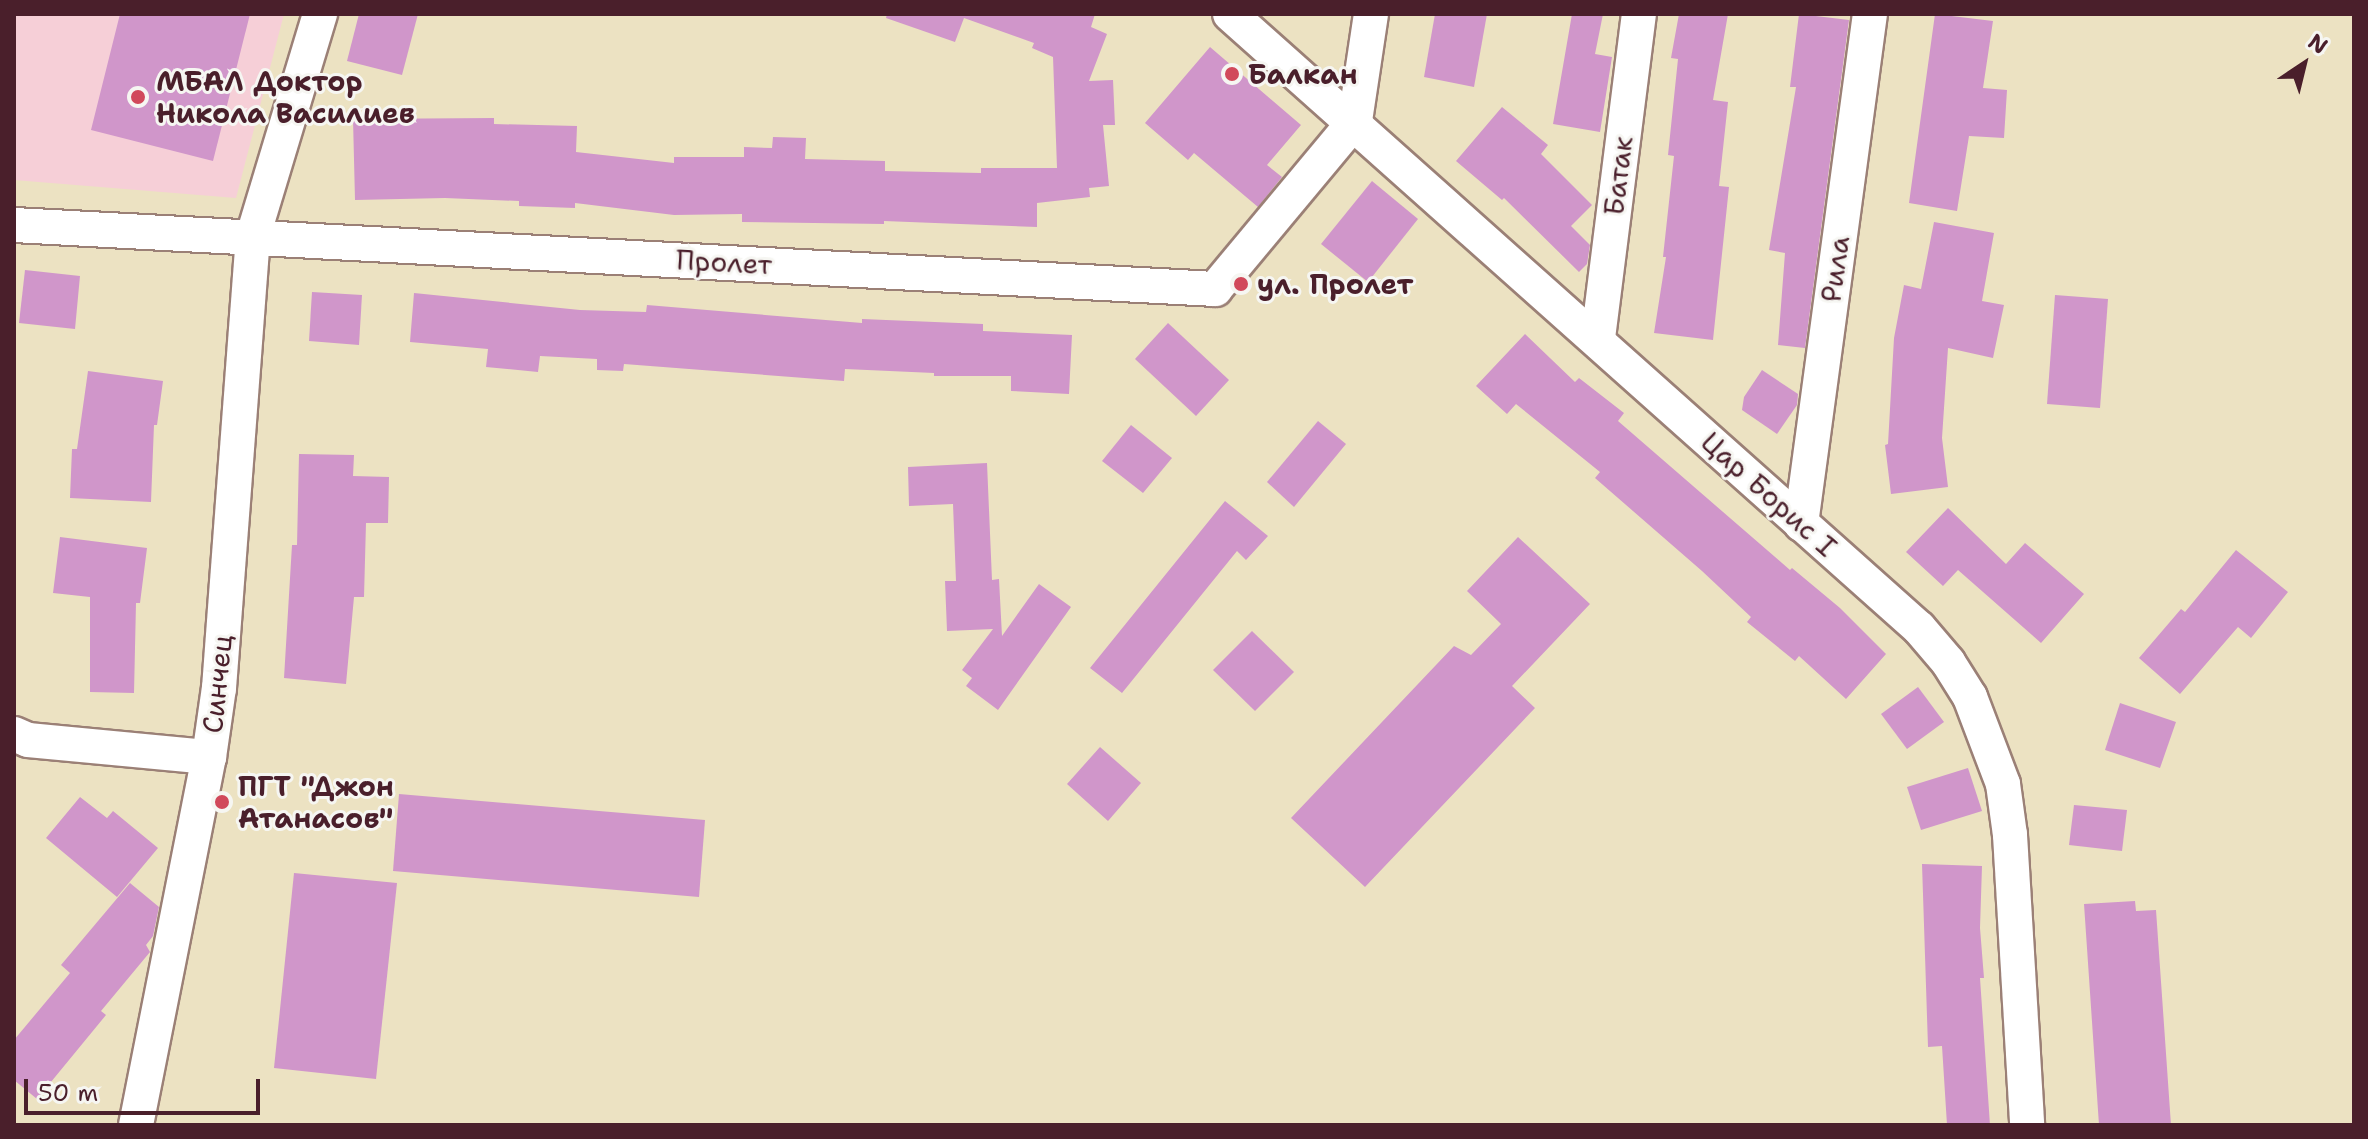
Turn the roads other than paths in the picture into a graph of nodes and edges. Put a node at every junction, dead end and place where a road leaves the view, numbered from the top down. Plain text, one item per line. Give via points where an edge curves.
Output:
1 (320, 14) edge
2 (1371, 14) edge
3 (1639, 14) edge
4 (1870, 14) edge
5 (1228, 15) edge
6 (1355, 121) junction
7 (14, 225) edge
8 (253, 236) junction
9 (1598, 338) junction
10 (1801, 524) junction
11 (19, 739) edge
12 (209, 757) junction
13 (136, 1125) edge
14 (2027, 1125) edge

1 - 8 street, Синчец
2 - 6 street
3 - 9 street, Батак
4 - 10 street, Рила
5 - 6 street, Цар Борис I
6 - 8 street, Пролет via 1215,289
6 - 9 street, Цар Борис I
7 - 8 street, Пролет
8 - 12 street, Синчец via 219,688
9 - 10 street, Цар Борис I
10 - 14 street, Цар Борис I via 1919,628 1970,697 1989,743 2003,784 2010,835
11 - 12 street
12 - 13 street, Синчец

